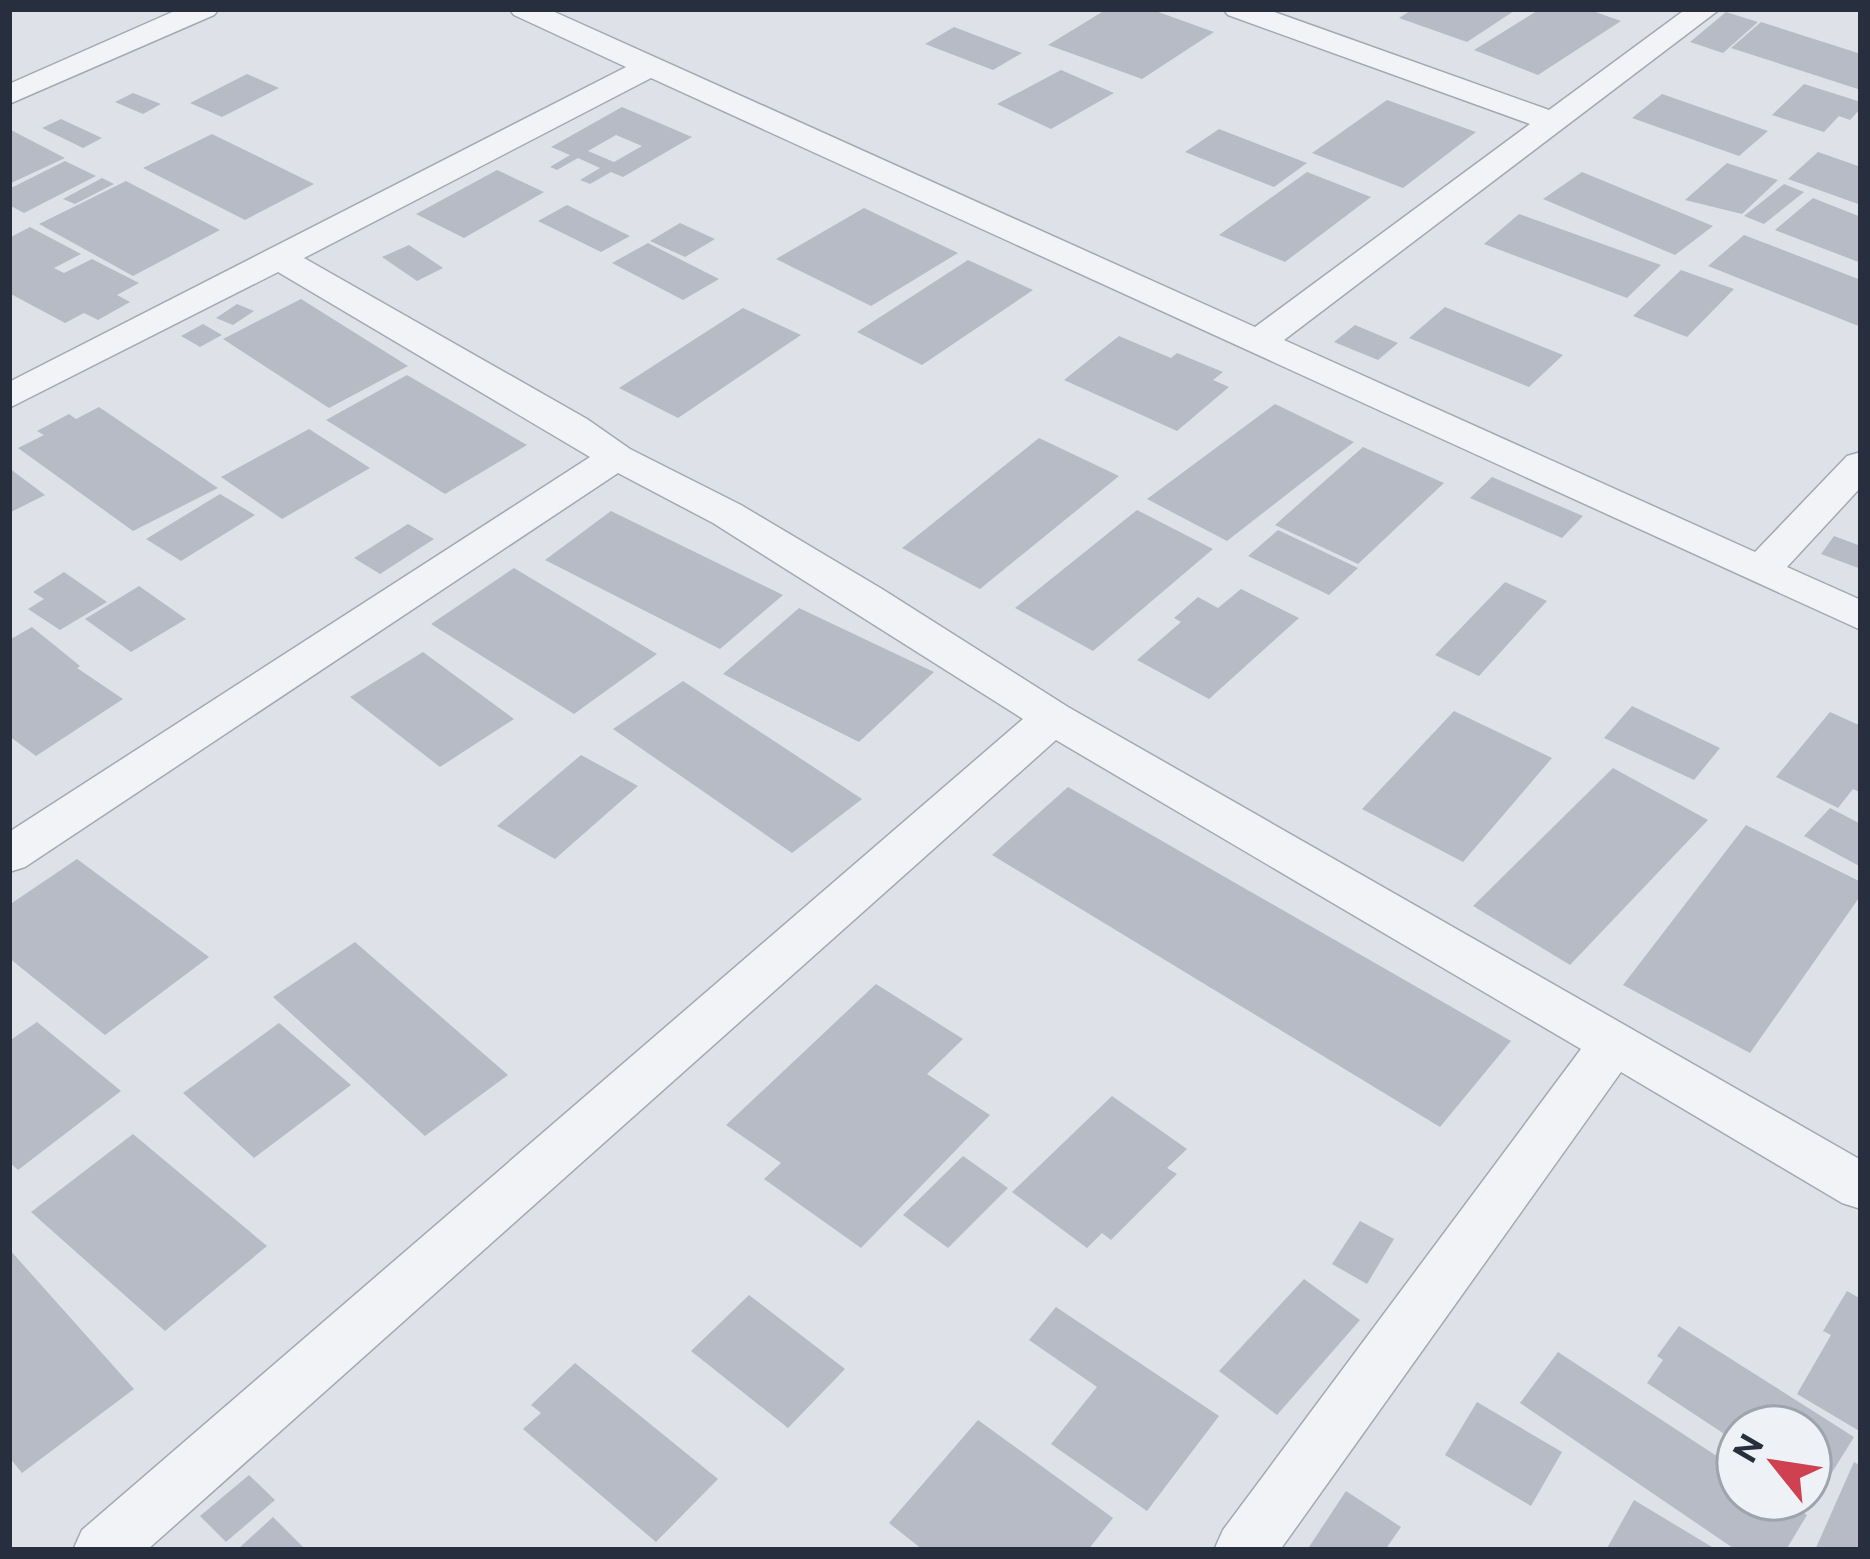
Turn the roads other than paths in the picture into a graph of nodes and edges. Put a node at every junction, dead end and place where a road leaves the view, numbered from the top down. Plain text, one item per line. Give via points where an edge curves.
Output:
1 (204, 9) edge
2 (524, 9) edge
3 (1238, 9) edge
4 (1705, 9) edge
5 (650, 66) junction
6 (9, 95) edge
7 (1553, 122) junction
8 (278, 258) junction
9 (1256, 344) junction
10 (9, 397) edge
11 (616, 457) junction
12 (1861, 464) edge
13 (1761, 570) junction
14 (1861, 616) edge
15 (1053, 718) junction
16 (9, 855) edge
17 (1615, 1042) junction
18 (1861, 1187) edge
19 (103, 1550) edge
20 (1244, 1550) edge

1 - 6 street
2 - 5 street
3 - 7 street
4 - 7 street
5 - 8 street
5 - 9 street
7 - 9 street
8 - 10 street
8 - 11 street
9 - 13 street
11 - 15 street via 743,524
11 - 16 street
12 - 13 street
13 - 14 street
15 - 17 street
15 - 19 street
17 - 18 street
17 - 20 street

